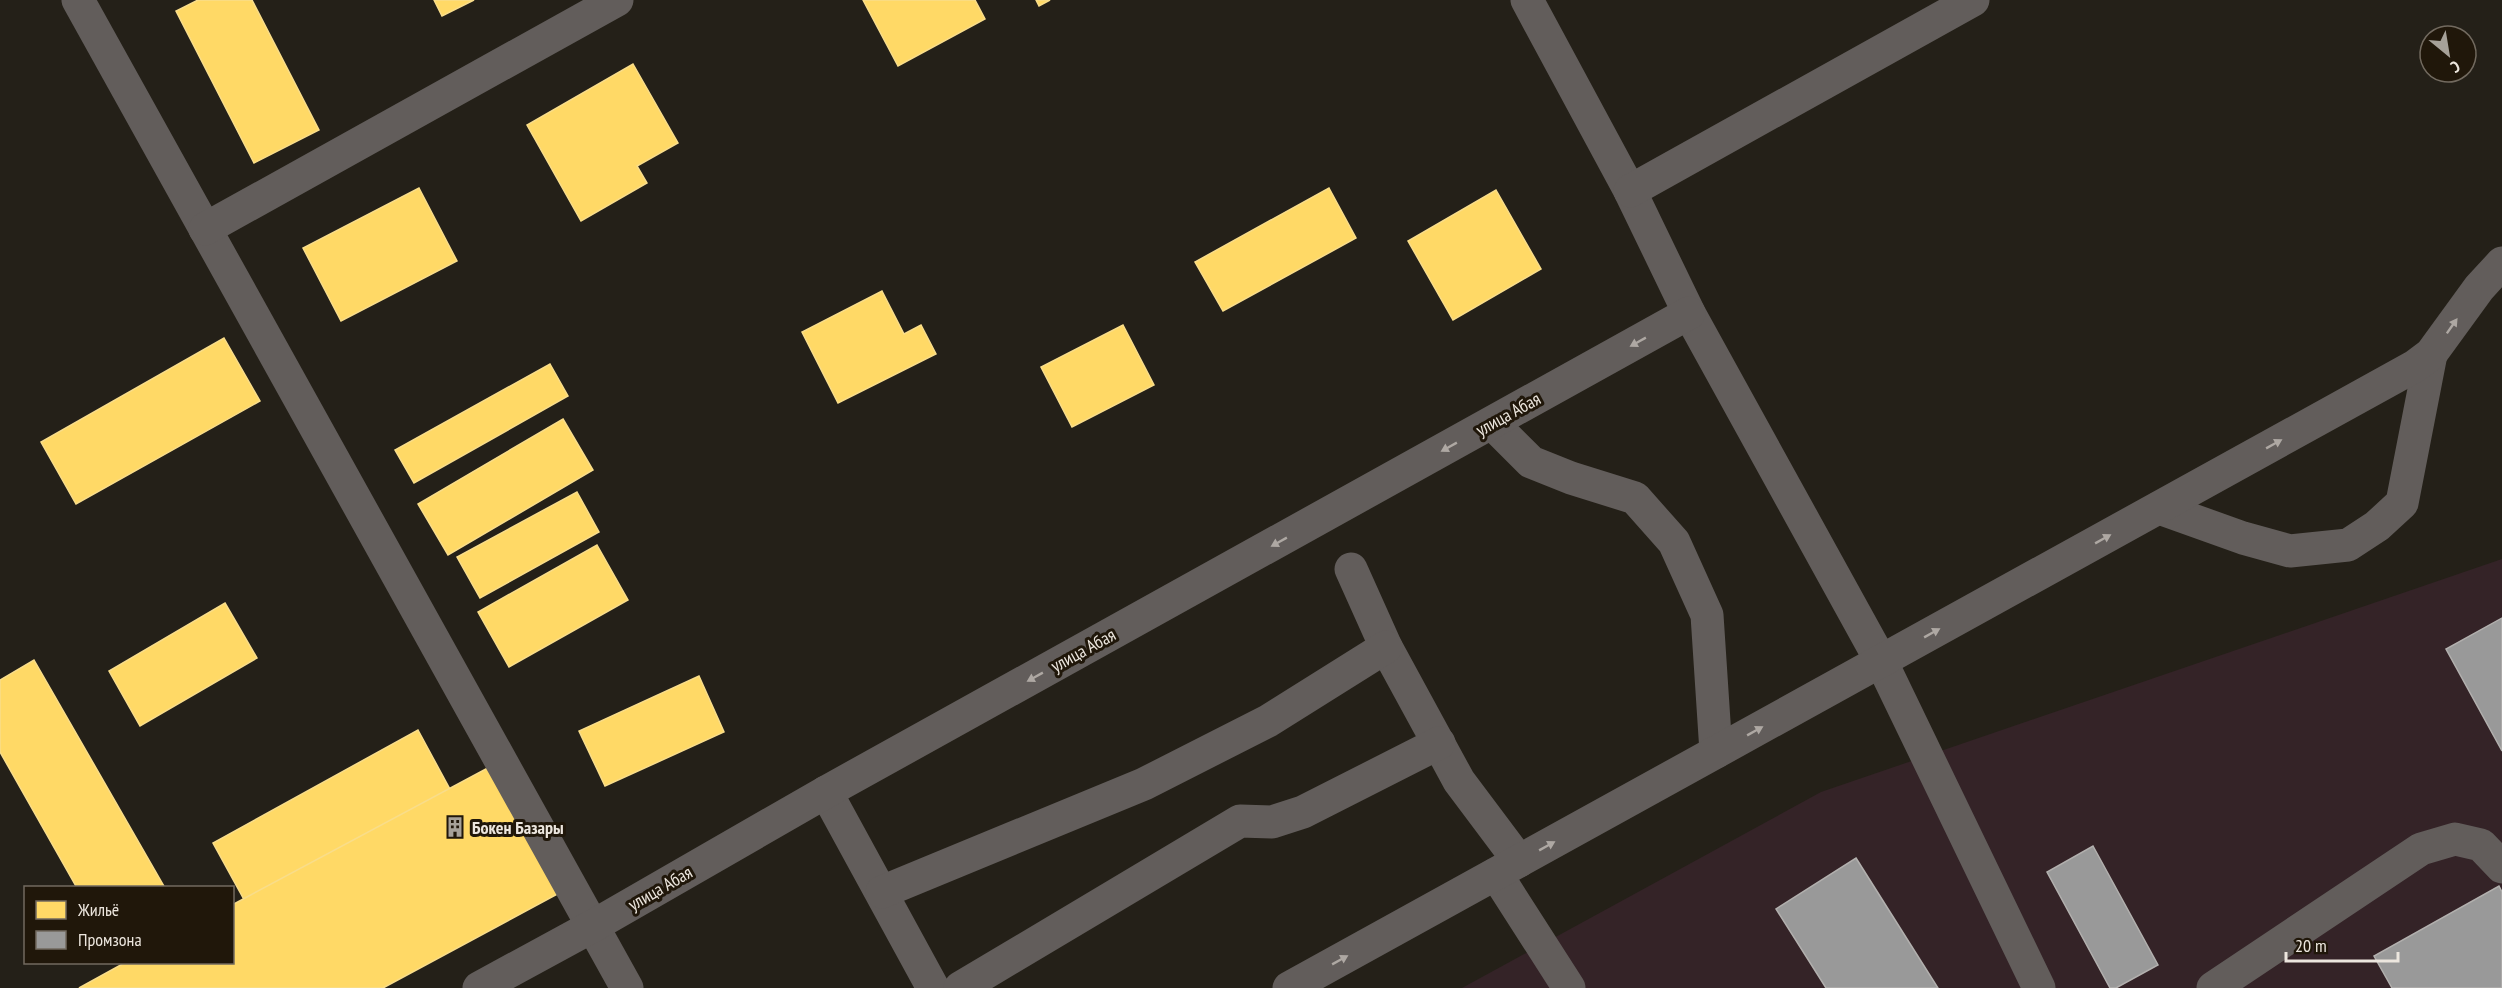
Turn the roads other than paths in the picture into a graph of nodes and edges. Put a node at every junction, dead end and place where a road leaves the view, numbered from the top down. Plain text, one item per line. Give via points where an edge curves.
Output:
1 (78, 0) edge
2 (617, 0) edge
3 (1527, 0) edge
4 (1972, 0) edge
5 (1630, 191) junction
6 (205, 229) junction
7 (2502, 263) edge
8 (1689, 314) junction
9 (2431, 354) junction
10 (1492, 423) junction
11 (2159, 508) junction
12 (1351, 570) dead end
13 (1386, 647) junction
14 (1881, 661) junction
15 (1439, 743) junction
16 (1716, 752) junction
17 (826, 792) junction
18 (2502, 867) edge
19 (1507, 868) junction
20 (882, 892) junction
21 (593, 926) junction
22 (479, 988) edge
23 (627, 988) edge
24 (933, 988) edge
25 (960, 988) edge
26 (1288, 988) edge
27 (1569, 988) edge
28 (2039, 988) edge
29 (2212, 988) edge

1 - 6 street
2 - 6 street
3 - 5 street
4 - 5 street
5 - 8 street
6 - 21 street
9 -> 7 street
8 -> 10 street, улица Абая
8 - 14 street
11 -> 9 street
9 - 11 street via 2402,503 2348,545 2290,551
10 - 16 street via 1531,462 1635,498 1674,542 1707,615
10 -> 17 street, улица Абая
14 -> 11 street
12 - 13 street
13 - 15 street
13 - 20 street via 1268,721 1144,784
16 -> 14 street
14 - 28 street
15 - 19 street
15 - 25 street via 1303,812 1272,822 1240,821
19 -> 16 street
17 - 20 street
17 - 21 street, улица Абая
18 - 29 street via 2481,845 2455,839 2421,849
26 -> 19 street
19 - 27 street
20 - 24 street
21 - 22 street, улица Абая
21 - 23 street

